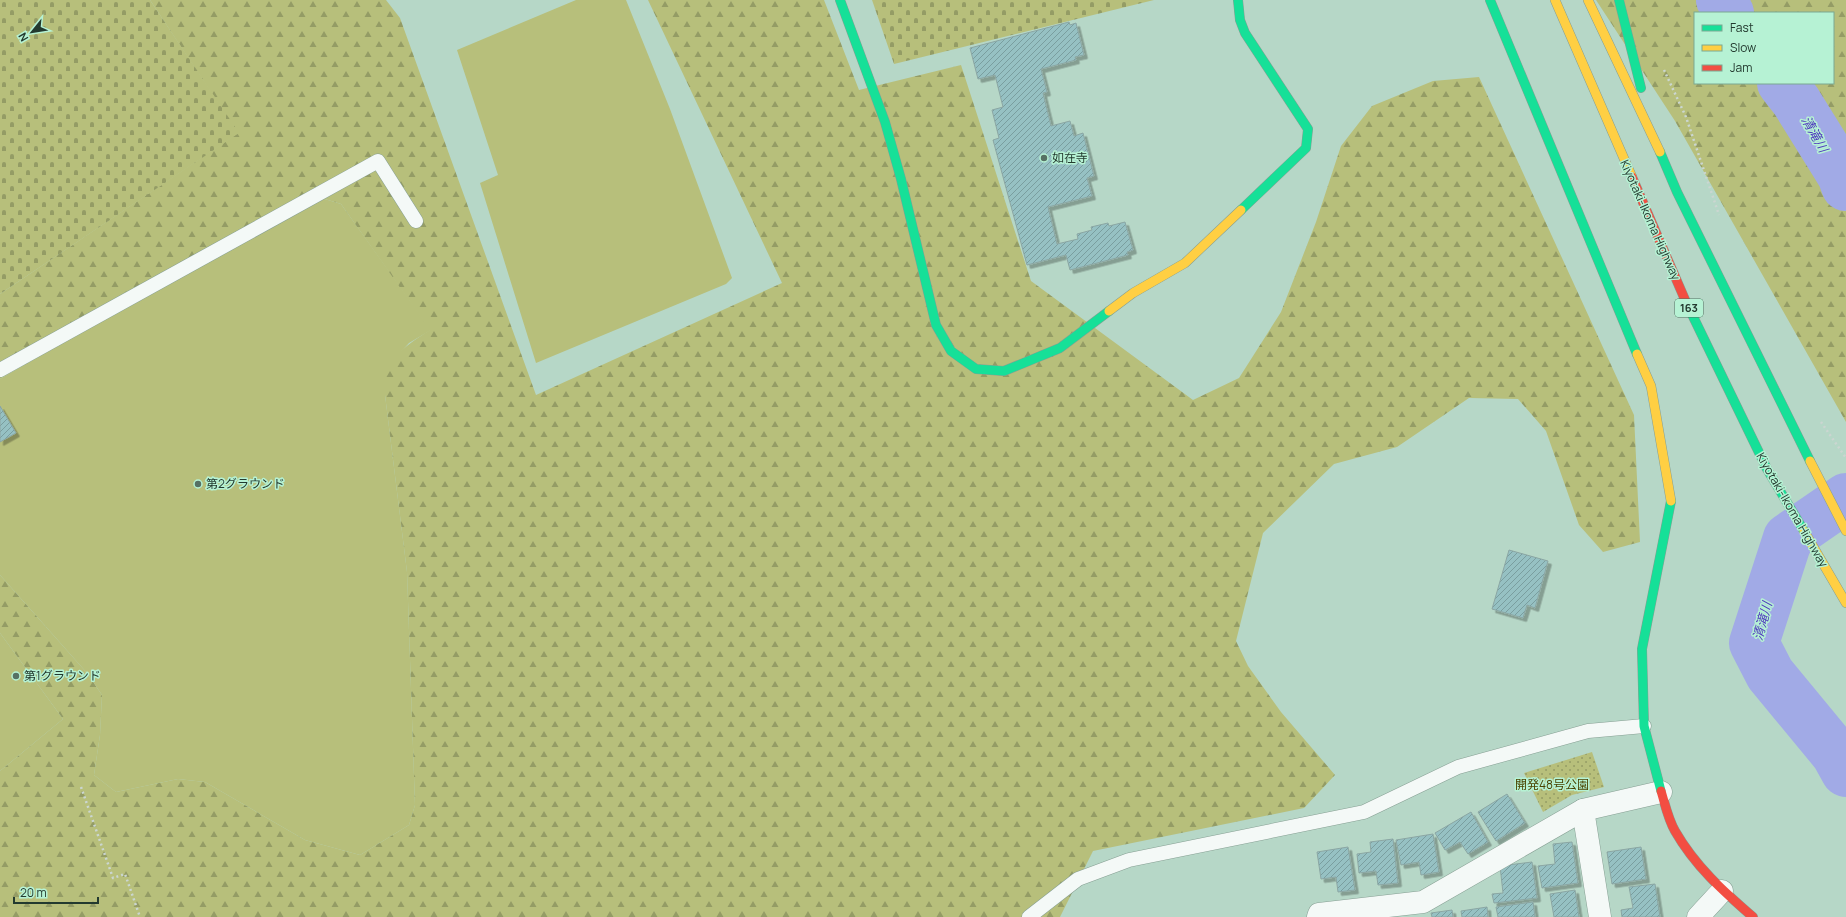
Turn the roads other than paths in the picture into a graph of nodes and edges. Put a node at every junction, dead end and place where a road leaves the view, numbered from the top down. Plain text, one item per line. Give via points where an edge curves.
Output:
1 (840, 0) edge
2 (1238, 0) edge
3 (1490, 0) edge
4 (1555, 0) edge
5 (1588, 0) edge
6 (1619, 0) edge
7 (1651, 131) junction
8 (416, 221) dead end
9 (0, 370) edge
10 (1846, 531) edge
11 (1846, 603) edge
12 (1644, 726) junction
13 (1661, 792) junction
14 (1583, 810) junction
15 (1722, 891) junction
16 (1029, 917) edge
17 (1318, 917) edge
18 (1600, 917) edge
19 (1698, 917) edge
20 (1753, 917) edge

1 - 2 main road via 885,122 936,325 951,351 976,369 1004,370 1060,348 1133,293 1185,263 1306,148 1308,129 1245,33 1240,20
3 - 12 main road via 1652,386 1671,500 1642,649
4 - 11 main road, Kiyotaki-Ikoma Highway / 163 via 1695,323 1767,469
5 - 7 main road
6 - 7 main road
7 - 10 main road via 1681,199 1828,500
8 - 9 lane via 378,161
12 - 13 main road
12 - 16 lane via 1588,731 1458,766 1364,812 1129,860 1078,879
13 - 14 street
13 - 15 main road via 1674,830 1696,864
14 - 17 street via 1423,902 1319,914
14 - 18 street
15 - 19 street
15 - 20 main road

